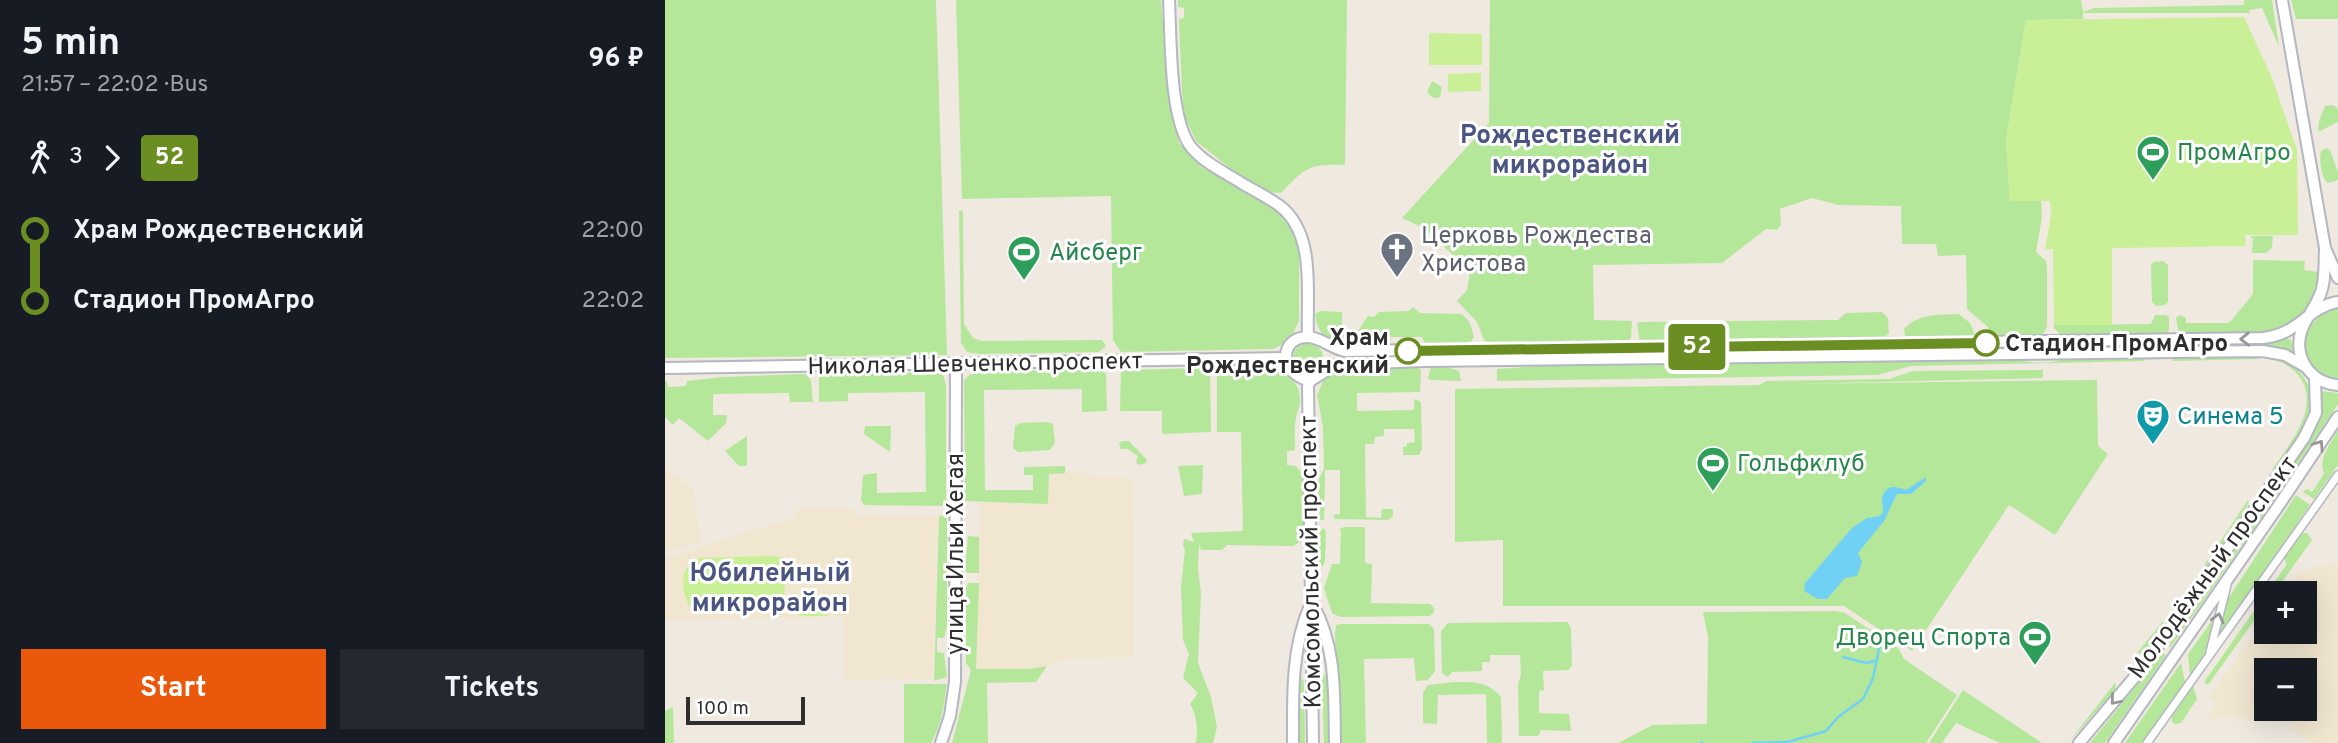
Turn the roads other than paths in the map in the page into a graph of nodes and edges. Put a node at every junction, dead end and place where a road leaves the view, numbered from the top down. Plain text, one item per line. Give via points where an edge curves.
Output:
1 (1169, 0) edge
2 (2282, 0) edge
3 (2325, 248) junction
4 (2338, 278) edge
5 (2338, 302) edge
6 (2308, 318) junction
7 (1308, 337) junction
8 (1322, 342) junction
9 (1894, 350) junction
10 (1285, 358) junction
11 (956, 364) junction
12 (2306, 367) junction
13 (665, 368) edge
14 (1325, 372) junction
15 (2315, 378) junction
16 (1310, 381) junction
17 (2338, 385) edge
18 (2338, 417) edge
19 (2338, 475) edge
20 (2228, 580) junction
21 (1311, 603) junction
22 (2209, 656) junction
23 (941, 743) edge
24 (1293, 743) edge
25 (1313, 743) edge
26 (1335, 743) edge
27 (2079, 743) edge
28 (2114, 743) edge
29 (2147, 743) edge

1 - 7 main road via 1182,128 1206,161 1279,206 1299,228 1305,249
2 - 3 main road
3 - 4 main road
3 - 6 main road via 2324,282
5 - 6 main road
6 -> 9 main road via 2285,334 2263,338
6 - 12 main road via 2299,341
7 - 8 main road
7 - 10 main road via 1291,344
8 - 9 main road via 1345,351
8 - 14 main road via 1329,358
9 - 12 main road via 2263,351 2285,355
9 - 14 main road via 1345,364
10 - 11 main road, Николая Шевченко проспект
10 - 16 main road via 1293,374
11 - 13 main road, Николая Шевченко проспект
11 - 23 main road, улица Ильи Хегая via 955,682
12 - 15 main road
14 - 16 main road
15 - 17 main road
15 -> 27 main road, Молодёжный проспект via 2316,413 2304,438 2185,610
16 - 21 main road, Комсомольский проспект
20 -> 18 main road, Молодёжный проспект
19 - 22 street
22 -> 20 street
20 - 28 main road, Молодёжный проспект
21 - 24 main road via 1295,666
21 - 25 main road, Комсомольский проспект
21 - 26 main road via 1330,651
22 - 29 street

